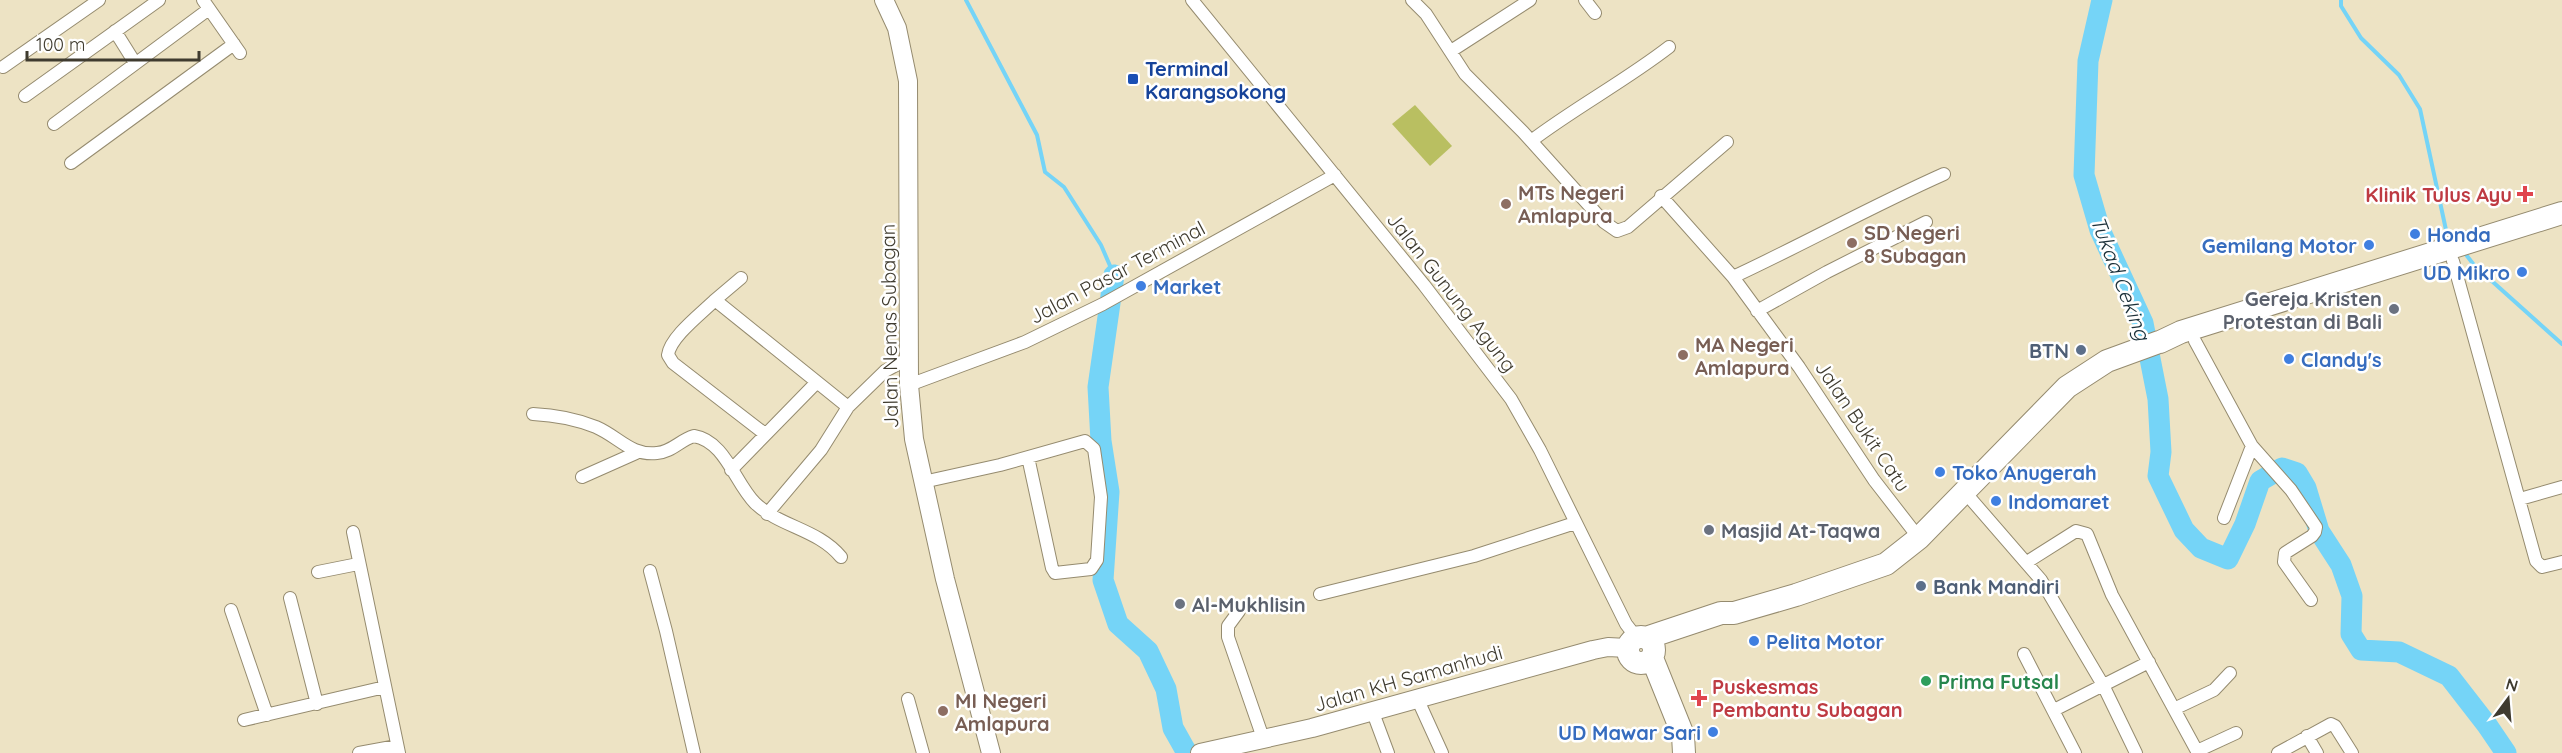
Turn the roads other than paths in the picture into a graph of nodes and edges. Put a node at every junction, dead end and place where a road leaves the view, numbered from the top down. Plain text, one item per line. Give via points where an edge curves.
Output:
1 (99, 0) edge
2 (159, 0) edge
3 (884, 0) edge
4 (1192, 0) edge
5 (1530, 0) edge
6 (1585, 0) edge
7 (1418, 2) edge
8 (206, 4) edge
9 (1595, 14) dead end
10 (115, 31) junction
11 (1669, 47) dead end
12 (1451, 51) junction
13 (135, 63) junction
14 (3, 67) dead end
15 (25, 96) dead end
16 (54, 124) dead end
17 (1531, 141) junction
18 (1727, 142) dead end
19 (71, 163) dead end
20 (1944, 174) dead end
21 (1335, 175) junction
22 (1661, 196) junction
23 (2562, 213) edge
24 (1926, 222) dead end
25 (2562, 226) edge
26 (2483, 244) junction
27 (2453, 256) junction
28 (1733, 277) junction
29 (741, 278) dead end
30 (716, 300) junction
31 (1757, 311) junction
32 (2195, 341) junction
33 (2159, 342) dead end
34 (909, 358) junction
35 (817, 382) junction
36 (909, 385) junction
37 (848, 407) junction
38 (533, 414) dead end
39 (765, 434) junction
40 (2252, 446) junction
41 (636, 453) junction
42 (1028, 457) junction
43 (731, 470) junction
44 (582, 477) dead end
45 (923, 482) junction
46 (2562, 487) edge
47 (1963, 490) junction
48 (2520, 499) junction
49 (767, 514) junction
50 (2224, 518) dead end
51 (1575, 523) junction
52 (353, 532) dead end
53 (1919, 538) junction
54 (841, 557) dead end
55 (2028, 562) junction
56 (2562, 562) edge
57 (358, 564) junction
58 (650, 571) dead end
59 (318, 572) dead end
60 (1320, 594) dead end
61 (290, 598) dead end
62 (2311, 600) dead end
63 (231, 610) dead end
64 (1239, 610) dead end
65 (1642, 649) junction
66 (2024, 654) dead end
67 (2149, 662) junction
68 (2230, 674) dead end
69 (2103, 685) junction
70 (385, 687) junction
71 (1417, 698) junction
72 (908, 699) dead end
73 (318, 704) junction
74 (2176, 708) junction
75 (1372, 710) junction
76 (2054, 710) junction
77 (267, 715) junction
78 (244, 720) dead end
79 (2236, 733) dead end
80 (2307, 736) junction
81 (1263, 738) junction
82 (398, 749) edge
83 (1208, 751) edge
84 (2198, 752) edge
85 (359, 753) edge
86 (694, 753) edge
87 (923, 753) edge
88 (991, 753) edge
89 (1388, 753) edge
90 (1442, 753) edge
91 (1682, 753) edge
92 (2075, 753) edge
93 (2136, 753) edge
94 (2278, 753) edge
95 (2316, 753) edge
96 (2352, 753) edge

1 - 14 street
2 - 10 street
3 - 34 main road, Jalan Nenas Subagan via 897,28 908,81
4 - 21 street, Jalan Gunung Agung
5 - 12 street
6 - 9 street
7 - 12 street
8 - 13 street
8 - 19 street via 237,48
10 - 13 street
10 - 15 street
11 - 17 street
12 - 17 street via 1465,74
13 - 16 street
17 - 22 street via 1617,231
18 - 22 street
20 - 28 street
21 - 36 street, Jalan Pasar Terminal via 1103,304 1025,342
21 - 51 street, Jalan Gunung Agung via 1510,399
22 - 28 street, Jalan Bukit Catu
23 - 26 highway
24 - 31 street
25 - 26 highway
26 - 27 highway
27 - 32 highway
27 - 32 highway via 2181,332 2160,342
27 - 48 street
28 - 31 street, Jalan Bukit Catu
29 - 30 street
30 - 35 street
30 - 39 street via 675,339 668,355
31 - 53 street, Jalan Bukit Catu
32 - 40 street
33 - 47 highway via 2093,368 2067,387
34 - 36 main road, Jalan Nenas Subagan
34 - 37 street via 885,372
35 - 37 street
35 - 39 street
36 - 45 main road, Jalan Nenas Subagan
37 - 49 street via 821,450
38 - 41 street via 595,427
39 - 43 street
40 - 50 street
40 - 62 street via 2312,521 2315,532 2285,553 2284,562
41 - 43 street via 670,451 690,437 700,437 713,443
41 - 44 street
42 - 42 street via 1079,441 1094,449 1101,497 1096,560 1091,569 1062,574 1052,568
42 - 45 street
43 - 49 street
45 - 88 main road, Jalan Nenas Subagan
46 - 48 street
47 - 53 highway
47 - 55 street
48 - 56 street via 2538,563 2542,567
49 - 54 street via 823,540
51 - 60 street via 1474,556
51 - 65 street, Jalan Gunung Agung
52 - 57 street
53 - 65 highway via 1900,555 1870,572 1734,613 1726,621
55 - 67 street via 2076,531 2087,534 2112,595
55 - 69 street
57 - 59 street
57 - 70 street
58 - 86 street
61 - 73 street
63 - 77 street
64 - 81 street via 1228,626 1228,638
65 - 71 main road, Jalan KH Samanhudi via 1593,650
65 - 91 highway via 1683,735
66 - 76 street
67 - 69 street
67 - 74 street
68 - 74 street via 2214,690
69 - 76 street
69 - 93 street
70 - 73 street
70 - 82 street
71 - 75 main road, Jalan KH Samanhudi
71 - 90 street
72 - 87 street
73 - 77 street
74 - 84 street
75 - 81 main road, Jalan KH Samanhudi
75 - 89 street
76 - 92 street
77 - 78 street
79 - 84 street
80 - 94 street
80 - 95 street
80 - 96 street via 2333,724
81 - 83 main road, Jalan KH Samanhudi
82 - 85 street

